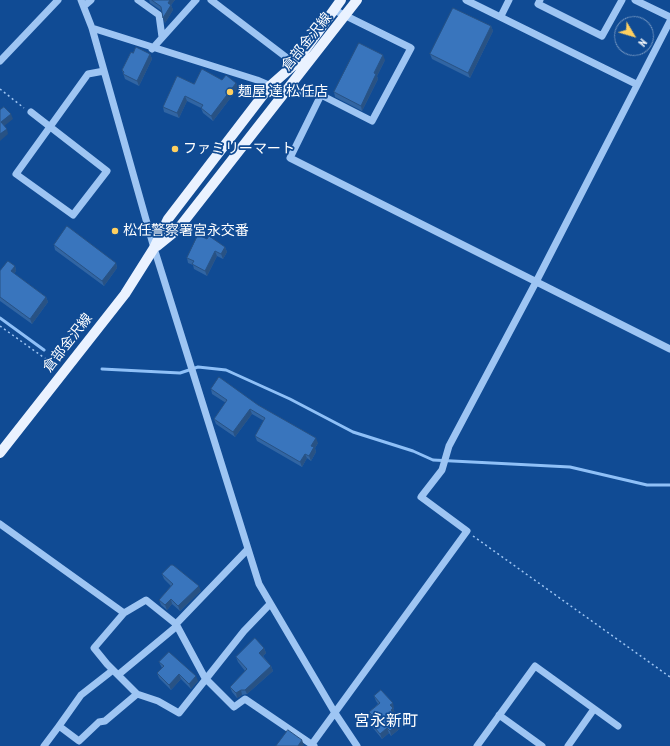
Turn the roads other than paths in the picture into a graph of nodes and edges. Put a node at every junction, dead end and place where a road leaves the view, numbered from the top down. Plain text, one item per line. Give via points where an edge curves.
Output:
1 (58, 0) edge
2 (91, 0) edge
3 (138, 0) edge
4 (196, 0) edge
5 (211, 0) edge
6 (341, 0) edge
7 (358, 0) edge
8 (466, 0) edge
9 (509, 0) edge
10 (540, 0) edge
11 (622, 0) edge
12 (635, 0) edge
13 (82, 3) edge
14 (334, 10) junction
15 (346, 15) junction
16 (501, 16) junction
17 (670, 17) edge
18 (670, 21) edge
19 (92, 28) junction
20 (162, 37) junction
21 (152, 49) junction
22 (0, 61) edge
23 (295, 64) junction
24 (104, 71) junction
25 (636, 84) junction
26 (270, 86) junction
27 (285, 92) junction
28 (321, 95) junction
29 (31, 112) road end
30 (51, 128) junction
31 (154, 248) junction
32 (536, 282) junction
33 (670, 349) edge
34 (0, 453) edge
35 (0, 524) edge
36 (248, 549) junction
37 (270, 604) junction
38 (124, 613) junction
39 (176, 625) junction
40 (115, 673) junction
41 (206, 678) junction
42 (137, 694) junction
43 (594, 709) junction
44 (335, 713) junction
45 (499, 715) junction
46 (59, 726) junction
47 (618, 726) dead end
48 (313, 745) edge
49 (44, 746) edge
50 (357, 746) edge
51 (477, 746) edge
52 (542, 746) edge
53 (568, 746) edge

1 - 22 street
2 - 13 street
3 - 20 street via 159,15
4 - 20 street
5 - 23 street
6 - 14 main road, 倉部金沢線
7 - 15 main road, 倉部金沢線
8 - 16 street
9 - 16 street
10 - 11 street via 538,4 602,36
12 - 17 street
13 - 19 street
14 - 15 street
14 - 23 main road, 倉部金沢線
15 - 27 main road, 倉部金沢線
15 - 28 street via 411,48 372,121
16 - 25 street
18 - 25 street
19 - 21 street
19 - 24 street
20 - 21 street
21 - 26 street
23 - 26 main road, 倉部金沢線
24 - 30 street via 88,74
24 - 31 street
25 - 32 street
26 - 27 street
26 - 31 main road, 倉部金沢線 via 168,220
27 - 28 street
27 - 31 main road, 倉部金沢線 via 178,229
28 - 32 street via 290,158
29 - 30 street
30 - 30 street via 16,174 73,214 107,171
31 - 34 main road, 倉部金沢線 via 125,294
31 - 36 street
32 - 33 street
32 - 44 street via 448,446 442,470 421,497 467,531
35 - 38 street
36 - 37 street via 259,584
36 - 39 street
37 - 41 street via 244,631
37 - 44 street
38 - 39 street via 146,600
38 - 40 street via 94,648
39 - 40 street
39 - 41 street
40 - 42 street
40 - 46 street via 81,695
41 - 42 street via 179,713 158,701
41 - 48 street via 234,707 245,699
42 - 46 street via 105,721 99,722 79,741
43 - 45 street via 535,666
43 - 47 street
43 - 53 street
44 - 48 street
44 - 50 street
45 - 51 street
45 - 52 street
46 - 49 street

